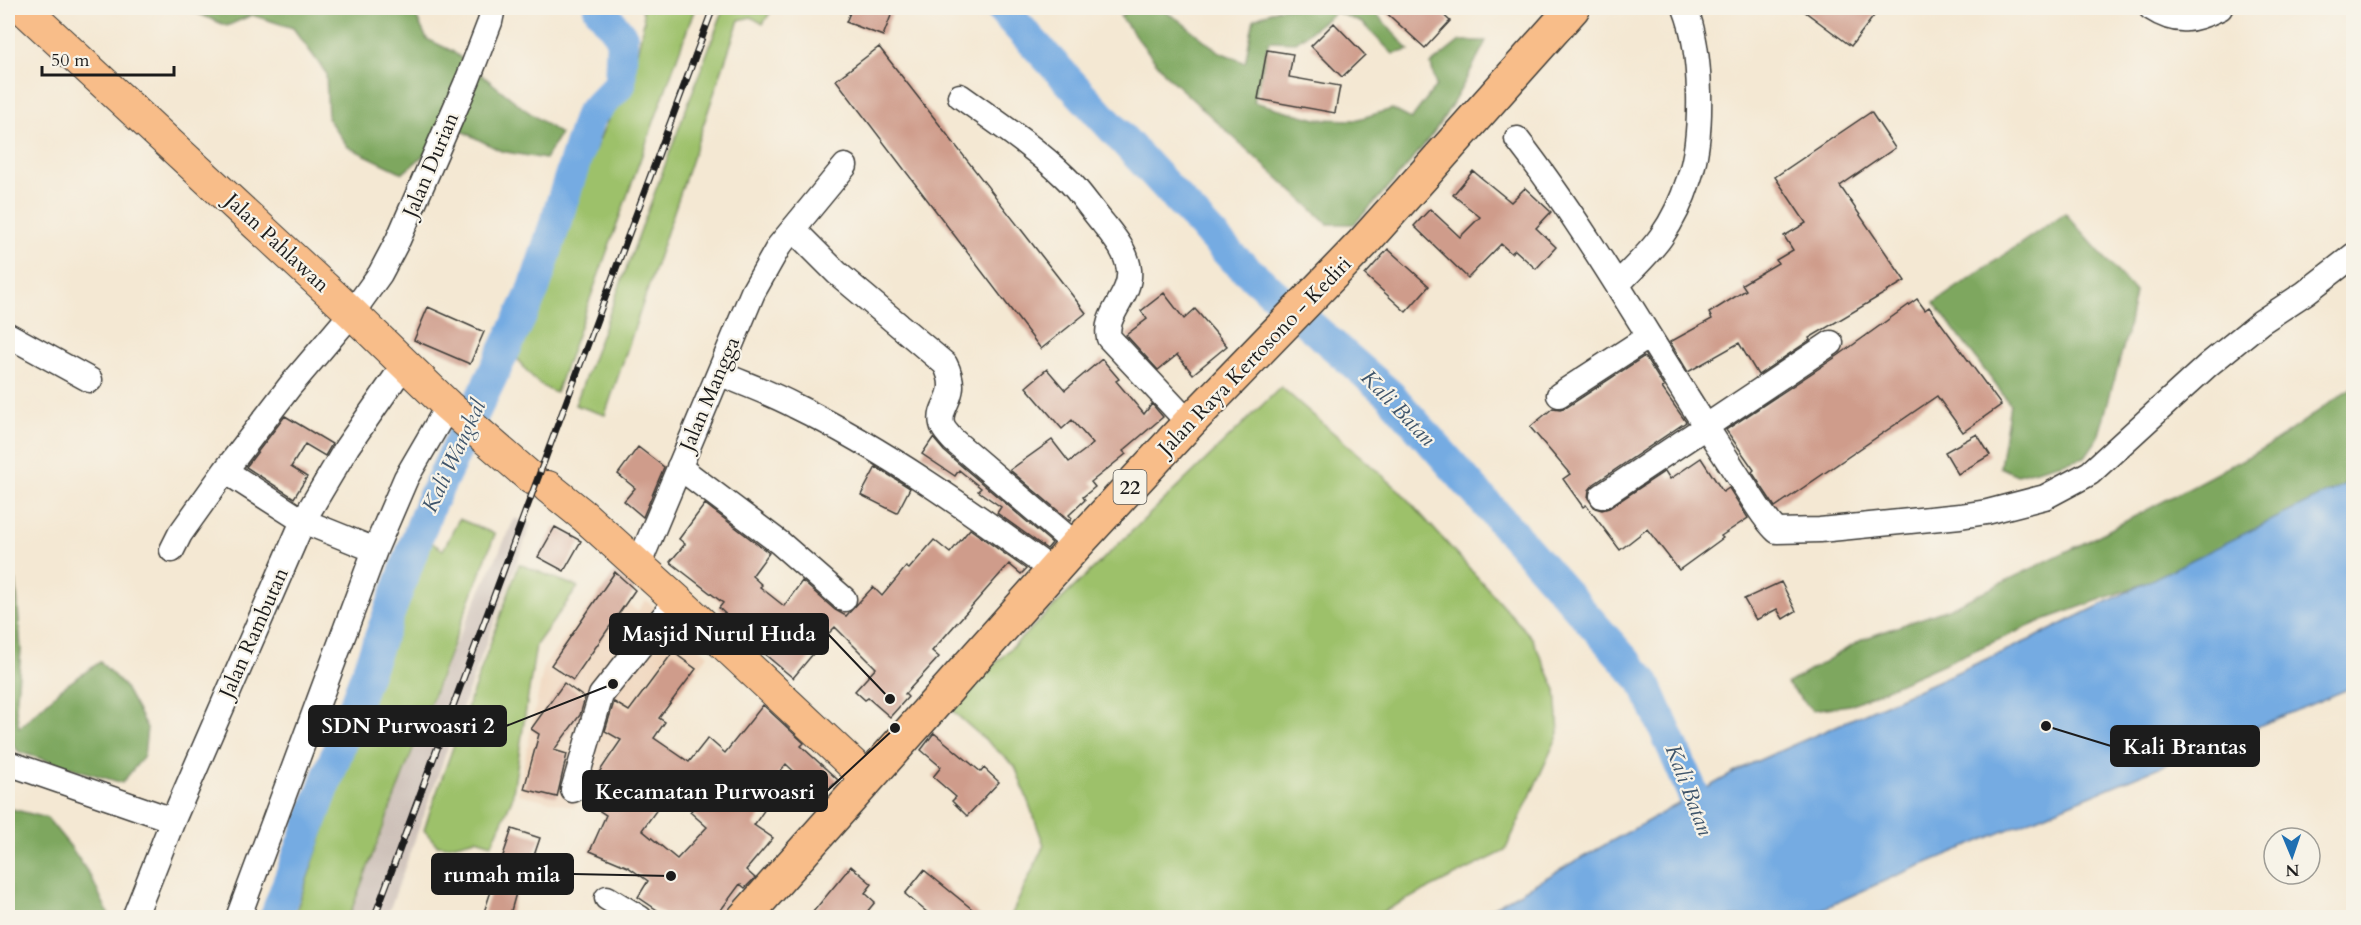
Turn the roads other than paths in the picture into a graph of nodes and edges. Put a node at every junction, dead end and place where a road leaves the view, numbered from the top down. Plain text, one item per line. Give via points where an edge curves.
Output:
1 (24, 8) edge
2 (493, 8) edge
3 (1573, 8) edge
4 (1685, 8) edge
5 (2151, 8) edge
6 (2220, 8) edge
7 (960, 96) dead end
8 (1517, 139) dead end
9 (845, 166) dead end
10 (793, 229) junction
11 (2354, 255) edge
12 (1618, 284) junction
13 (352, 313) junction
14 (8, 335) edge
15 (1648, 337) junction
16 (1831, 343) dead end
17 (404, 365) junction
18 (719, 373) junction
19 (90, 380) dead end
20 (1558, 395) dead end
21 (453, 410) junction
22 (1190, 423) junction
23 (1706, 427) junction
24 (679, 467) junction
25 (225, 471) junction
26 (1602, 496) dead end
27 (303, 521) junction
28 (1076, 545) junction
29 (172, 549) dead end
30 (375, 550) junction
31 (638, 566) junction
32 (1053, 570) junction
33 (844, 599) dead end
34 (677, 600) junction
35 (8, 763) edge
36 (867, 778) junction
37 (573, 790) dead end
38 (173, 820) junction
39 (607, 898) dead end
40 (134, 918) edge
41 (237, 918) edge
42 (640, 918) edge
43 (744, 918) edge

1 - 13 main road, Jalan Pahlawan
2 - 13 street, Jalan Durian via 468,79 398,240
3 - 22 highway, Jalan Raya Kertosono - Kediri / 22 via 1379,226
4 - 12 street via 1692,25 1696,57 1695,155 1689,179 1661,237
5 - 6 street via 2181,20
7 - 22 street via 1067,178 1118,242 1129,273 1125,295 1110,321 1109,338
8 - 12 street
9 - 10 street, Jalan Mangga
10 - 18 street, Jalan Mangga via 753,292
10 - 28 street via 837,273 945,364 952,389 941,421 944,429
11 - 23 street via 2208,365 2090,473 2045,498 1960,516 1778,531
12 - 15 street
13 - 17 main road, Jalan Pahlawan
13 - 25 street, Jalan Durian
14 - 19 street
15 - 20 street
15 - 23 street
16 - 23 street
17 - 21 main road, Jalan Pahlawan
17 - 27 street, Jalan Rambutan via 347,447
18 - 24 street, Jalan Mangga
18 - 32 street via 795,405 847,434
21 - 30 street via 406,478
21 - 31 main road, Jalan Pahlawan via 584,516
22 - 28 highway, Jalan Raya Kertosono - Kediri / 22
23 - 26 street
24 - 31 street, Jalan Mangga
24 - 33 street via 780,543
25 - 27 street
25 - 29 street, Jalan Durian
27 - 30 street
27 - 38 street, Jalan Rambutan
28 - 32 highway, Jalan Raya Kertosono - Kediri / 22
30 - 41 street
31 - 34 main road, Jalan Pahlawan
32 - 36 highway, Jalan Raya Kertosono - Kediri / 22
34 - 36 main road, Jalan Pahlawan
34 - 37 street via 601,694
35 - 38 street
36 - 43 highway, Jalan Raya Kertosono - Kediri / 22
38 - 40 street, Jalan Rambutan
39 - 42 street

